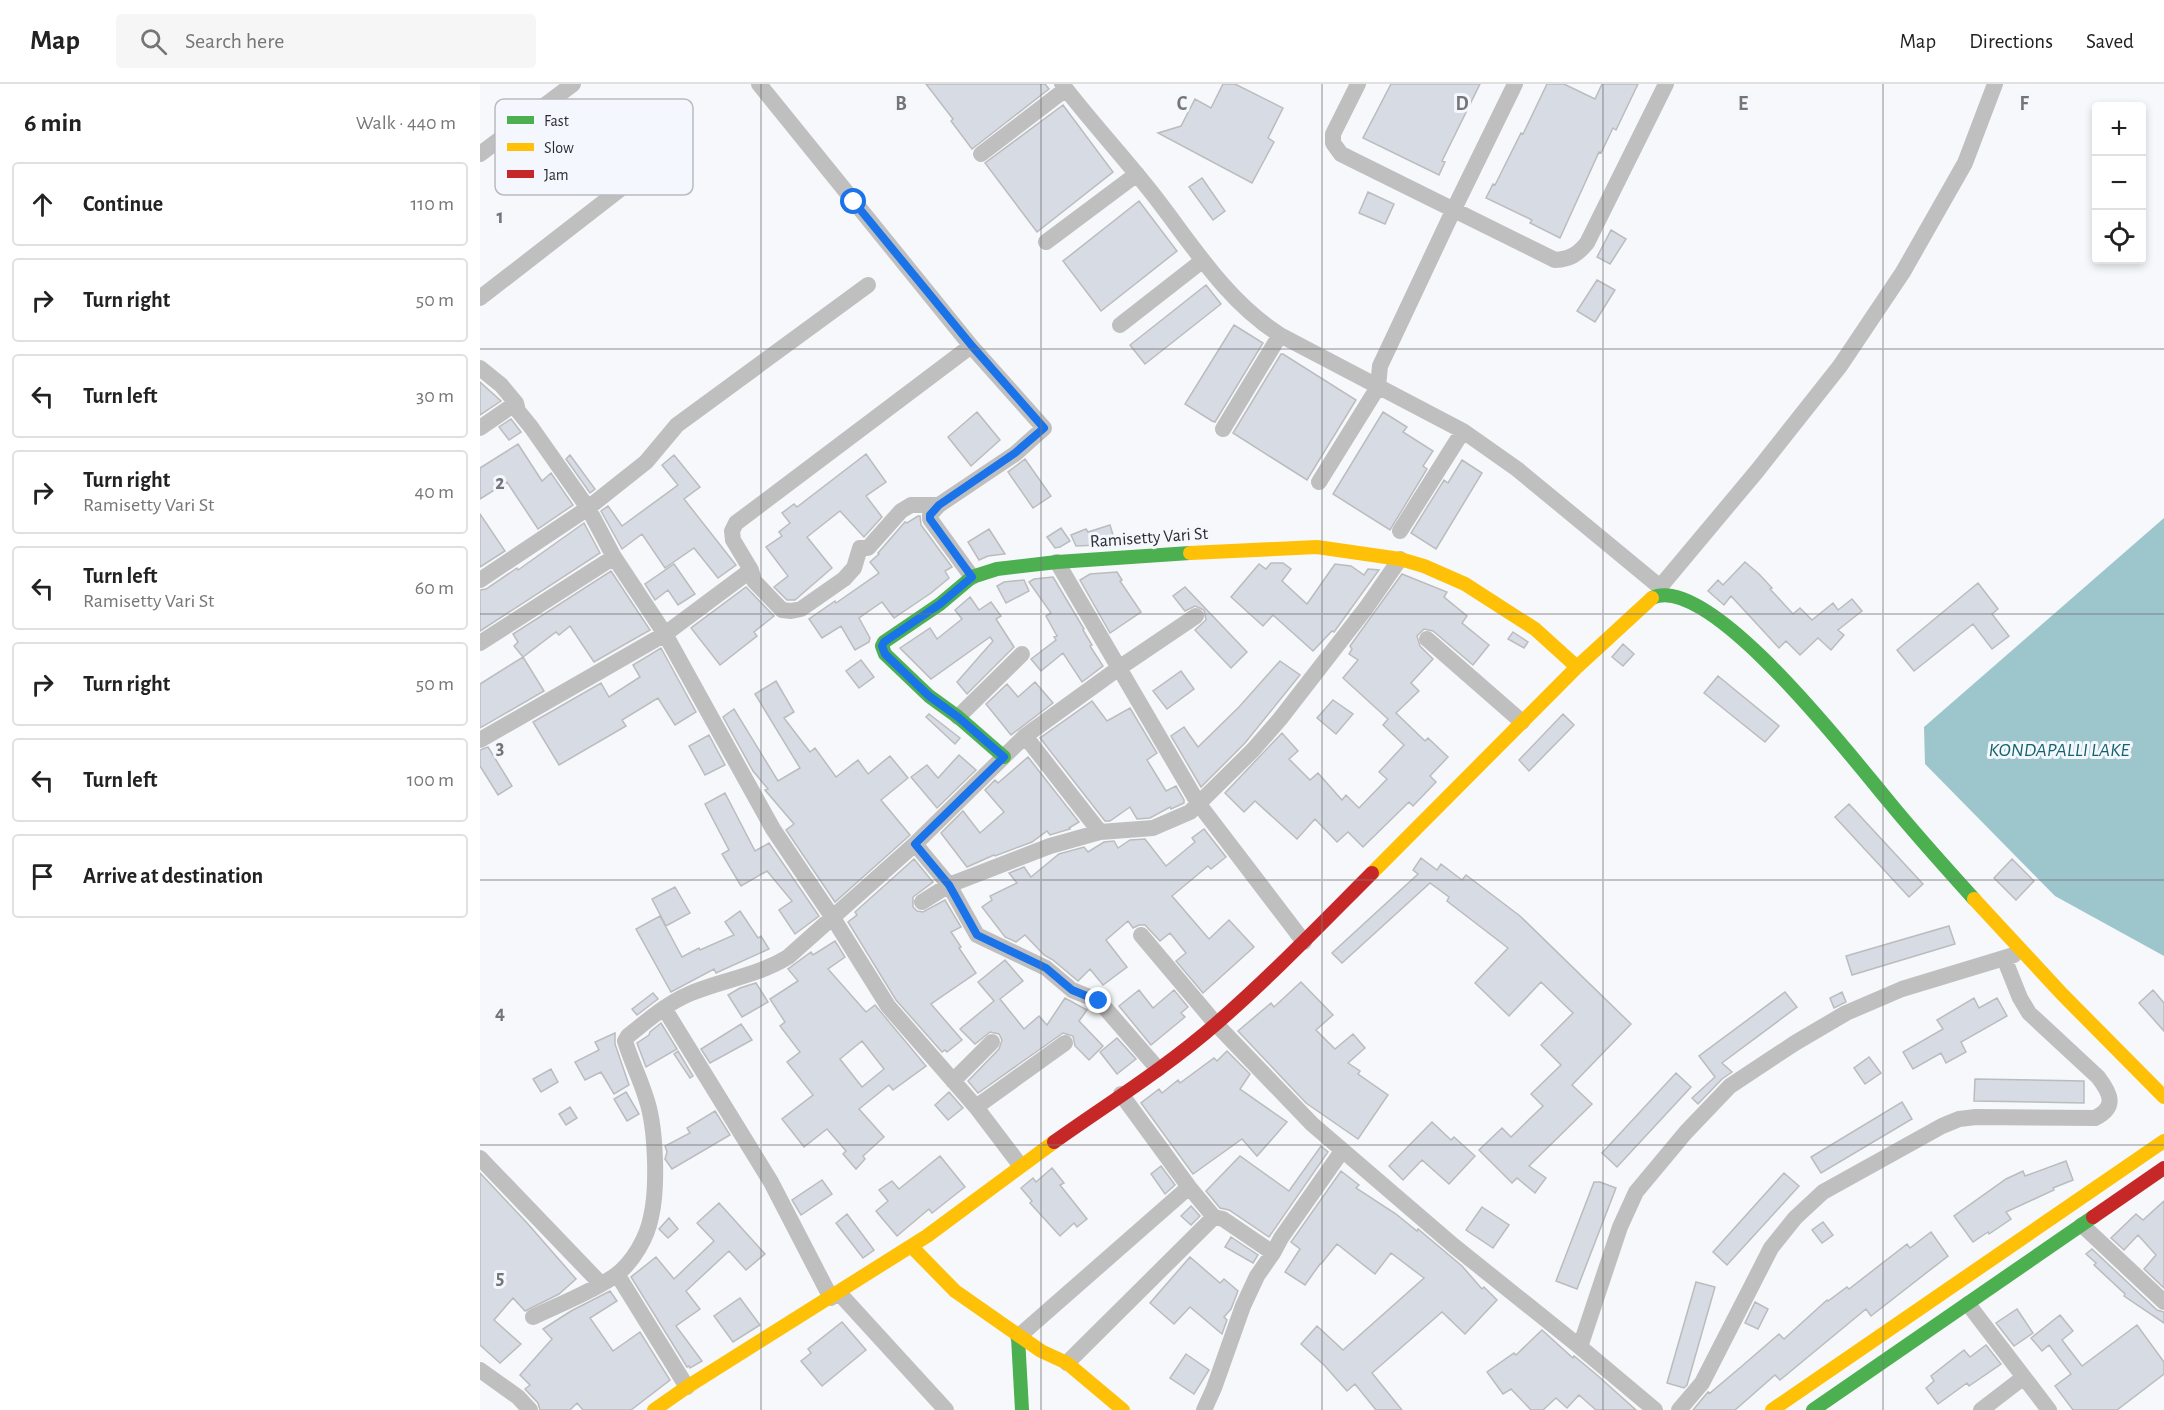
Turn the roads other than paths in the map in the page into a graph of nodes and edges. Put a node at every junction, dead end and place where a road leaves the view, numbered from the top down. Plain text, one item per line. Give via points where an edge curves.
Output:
1 (573, 84) edge
2 (759, 84) edge
3 (1358, 84) edge
4 (1515, 84) edge
5 (1666, 84) edge
6 (1995, 84) edge
7 (1064, 87) edge
8 (553, 99) edge
9 (495, 143) edge
10 (480, 154) edge
11 (981, 154) dead end
12 (1137, 174) junction
13 (613, 195) edge
14 (1453, 211) junction
15 (1046, 242) dead end
16 (1202, 261) junction
17 (868, 285) dead end
18 (480, 298) edge
19 (1120, 325) dead end
20 (1280, 335) junction
21 (972, 346) junction
22 (480, 368) edge
23 (1378, 387) junction
24 (516, 404) junction
25 (480, 428) edge
26 (1223, 429) dead end
27 (1463, 431) junction
28 (1318, 482) dead end
29 (939, 505) junction
30 (588, 508) junction
31 (1400, 531) dead end
32 (615, 557) junction
33 (1400, 559) junction
34 (1057, 562) junction
35 (751, 570) junction
36 (972, 577) junction
37 (480, 580) edge
38 (1660, 591) junction
39 (1196, 616) dead end
40 (665, 634) junction
41 (1427, 639) dead end
42 (480, 643) edge
43 (1022, 654) dead end
44 (1577, 667) junction
45 (1119, 668) junction
46 (958, 717) junction
47 (1522, 722) junction
48 (1025, 736) junction
49 (480, 740) edge
50 (1004, 757) junction
51 (1198, 803) junction
52 (1100, 832) junction
53 (915, 844) junction
54 (949, 885) junction
55 (922, 902) dead end
56 (833, 918) junction
57 (1141, 935) dead end
58 (1304, 942) junction
59 (2023, 952) junction
60 (2004, 958) junction
61 (664, 1008) junction
62 (1216, 1024) junction
63 (992, 1042) dead end
64 (1065, 1043) dead end
65 (1158, 1069) junction
66 (953, 1081) junction
67 (1121, 1094) junction
68 (2164, 1097) edge
69 (976, 1107) junction
70 (2164, 1141) edge
71 (1342, 1151) junction
72 (480, 1158) edge
73 (1020, 1164) junction
74 (2164, 1168) edge
75 (1188, 1186) junction
76 (1214, 1217) junction
77 (2082, 1225) junction
78 (911, 1246) junction
79 (1273, 1253) junction
80 (617, 1274) junction
81 (601, 1284) junction
82 (835, 1295) junction
83 (2164, 1302) edge
84 (1968, 1304) junction
85 (533, 1317) dead end
86 (1018, 1337) junction
87 (1580, 1347) junction
88 (1067, 1363) junction
89 (480, 1370) edge
90 (2024, 1377) junction
91 (687, 1387) junction
92 (673, 1405) edge
93 (530, 1410) edge
94 (654, 1410) edge
95 (946, 1410) edge
96 (1022, 1410) edge
97 (1123, 1410) edge
98 (1204, 1410) edge
99 (1654, 1410) edge
100 (1679, 1410) edge
101 (1772, 1410) edge
102 (1813, 1410) edge
103 (1981, 1410) edge
104 (2049, 1410) edge

1 - 8 street
2 - 21 street
3 - 14 street via 1333,134 1333,143 1341,154
4 - 14 street
5 - 14 street via 1579,254 1555,260
6 - 38 street via 1965,163 1904,272 1840,366
7 - 11 street
7 - 12 street
9 - 10 street
12 - 15 street
12 - 16 street
13 - 18 street
14 - 23 street via 1380,366
16 - 19 street
16 - 20 street via 1260,322
17 - 30 street via 677,425 646,462
20 - 23 street
20 - 26 street
21 - 29 street via 1044,428 1015,453
21 - 35 street via 736,523 733,540
22 - 24 street
23 - 27 street
23 - 28 street
24 - 25 street
24 - 30 street
27 - 31 street
27 - 38 street via 1517,469
29 - 35 street via 911,505 901,512 868,548 860,548 854,568 844,579 801,609 782,610 754,581
29 - 36 street via 930,519
30 - 32 street
30 - 37 street
32 - 40 street
32 - 42 street
33 - 34 main road, Ramisetty Vari St via 1317,547
33 - 44 main road, Ramisetty Vari St via 1465,584 1535,629
33 - 51 street via 1280,719
34 - 36 main road, Ramisetty Vari St via 997,569
34 - 45 street
35 - 40 street
36 - 46 main road, Ramisetty Vari St via 882,646 885,654 929,696
38 - 44 main road
38 - 59 main road via 1713,616 1774,670
39 - 45 street
40 - 49 street
40 - 56 street via 773,829
41 - 47 street
43 - 46 street
44 - 47 main road
45 - 48 street
45 - 51 street
46 - 50 main road, Ramisetty Vari St
47 - 58 main road
48 - 50 street
48 - 52 street
50 - 53 street
51 - 52 street via 1190,812 1153,828
51 - 58 street
52 - 54 street via 1032,852
53 - 54 street
53 - 56 street
54 - 55 street
54 - 65 street via 977,935 1046,968 1072,990 1099,1001
56 - 61 street via 771,968 688,994
56 - 66 street via 888,1006
57 - 62 street
58 - 62 main road
59 - 60 street
59 - 68 main road
60 - 87 street via 1902,989 1846,1013 1730,1086 1636,1192 1620,1227
60 - 100 street via 2029,1012 2098,1077 2111,1098 2109,1108 2095,1118 1959,1119 1823,1192 1771,1248 1702,1383
61 - 80 street via 626,1041 631,1064 647,1099 653,1136 654,1187 652,1216 644,1239
61 - 82 street
62 - 65 main road
62 - 71 street
63 - 66 street
64 - 69 street
65 - 67 main road
66 - 69 street
67 - 73 main road
67 - 75 street
69 - 73 street
70 - 101 main road
71 - 79 street
71 - 87 street
72 - 81 street
73 - 78 main road
74 - 77 main road
75 - 76 street
75 - 86 street
76 - 79 street
76 - 88 street
77 - 83 street
77 - 84 main road
78 - 82 main road
78 - 86 main road via 955,1291
79 - 98 street via 1243,1306
80 - 81 street
80 - 91 street
81 - 85 street
82 - 91 main road
82 - 95 street
84 - 90 street
84 - 102 main road
86 - 88 main road
86 - 96 main road
87 - 99 street
88 - 97 main road
89 - 93 street
90 - 103 street
90 - 104 street
91 - 92 main road
92 - 94 main road

